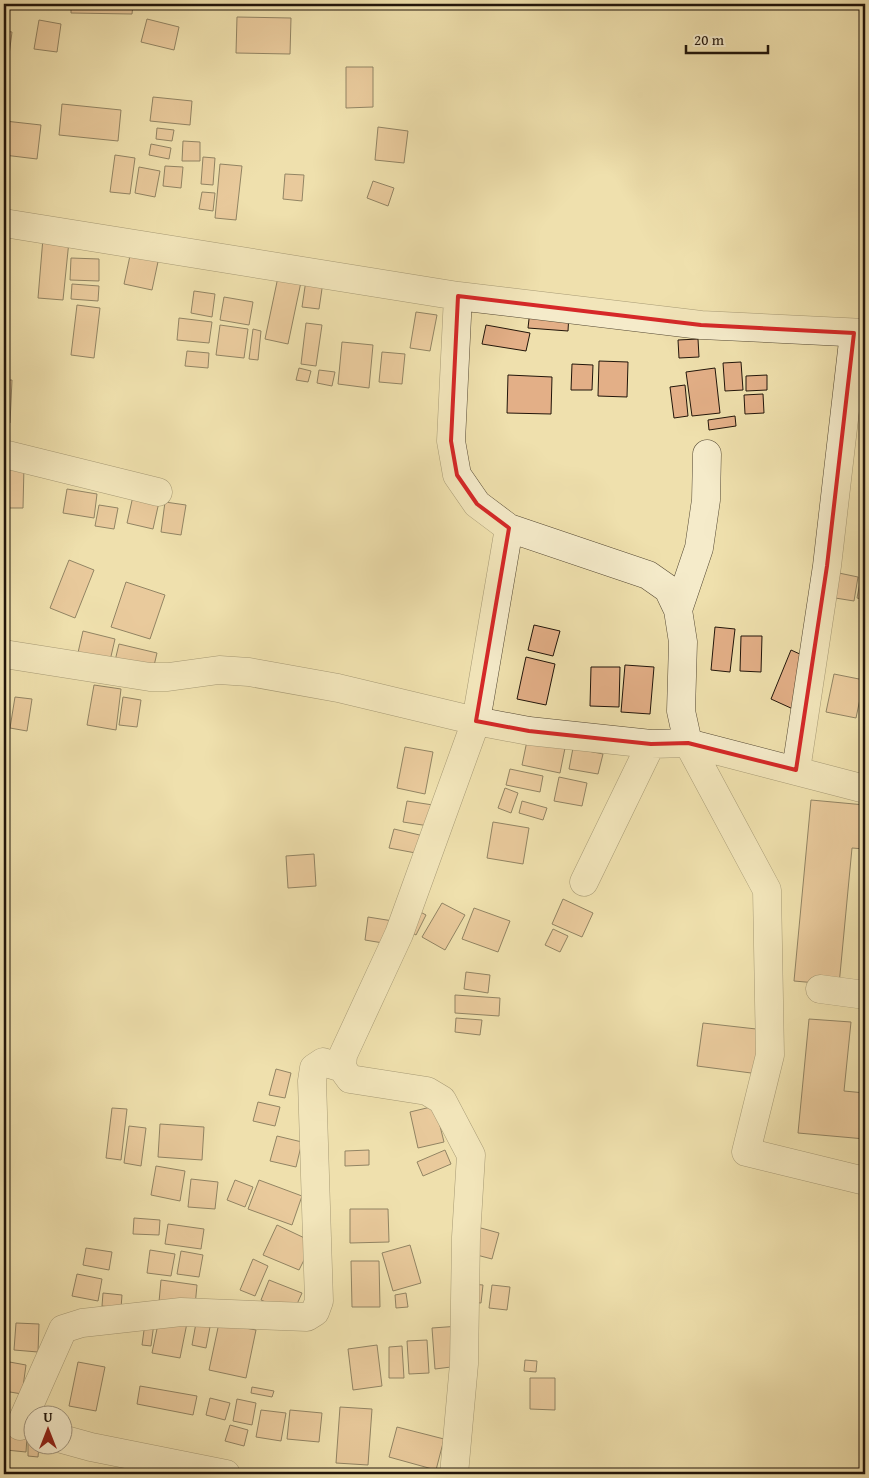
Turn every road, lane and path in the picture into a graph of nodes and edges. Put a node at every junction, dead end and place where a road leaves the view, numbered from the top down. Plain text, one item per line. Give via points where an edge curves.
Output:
1 (4, 223) edge
2 (458, 296) junction
3 (860, 333) edge
4 (4, 454) edge
5 (707, 454) dead end
6 (158, 492) dead end
7 (509, 528) junction
8 (678, 610) junction
9 (4, 654) edge
10 (476, 721) junction
11 (688, 743) junction
12 (651, 744) junction
13 (796, 770) junction
14 (865, 789) edge
15 (584, 882) dead end
16 (820, 989) dead end
17 (865, 995) edge
18 (342, 1068) junction
19 (865, 1181) edge
20 (19, 1426) edge
21 (72, 1442) edge
22 (182, 1469) edge
23 (226, 1474) edge
24 (454, 1474) edge

1 - 2 street
2 - 3 street via 702,325
2 - 7 street via 451,441 457,474 476,504
3 - 13 street
4 - 6 street
5 - 8 street via 706,500 699,548
7 - 8 street via 648,575 668,589
7 - 10 street
8 - 11 street via 683,642 681,711
9 - 10 street via 150,677 219,670 249,672 338,688
10 - 12 street via 529,731
10 - 18 street via 399,934 349,1040
11 - 12 street
11 - 13 street
11 - 19 street via 767,890 770,1055 746,1152
12 - 15 street
13 - 14 street
16 - 17 street
18 - 20 street via 323,1062 314,1068 312,1081 319,1301 315,1312 306,1317 278,1318 182,1312 63,1329
18 - 24 street via 350,1079 427,1091 442,1100 471,1155 464,1364
21 - 22 street
22 - 23 street

